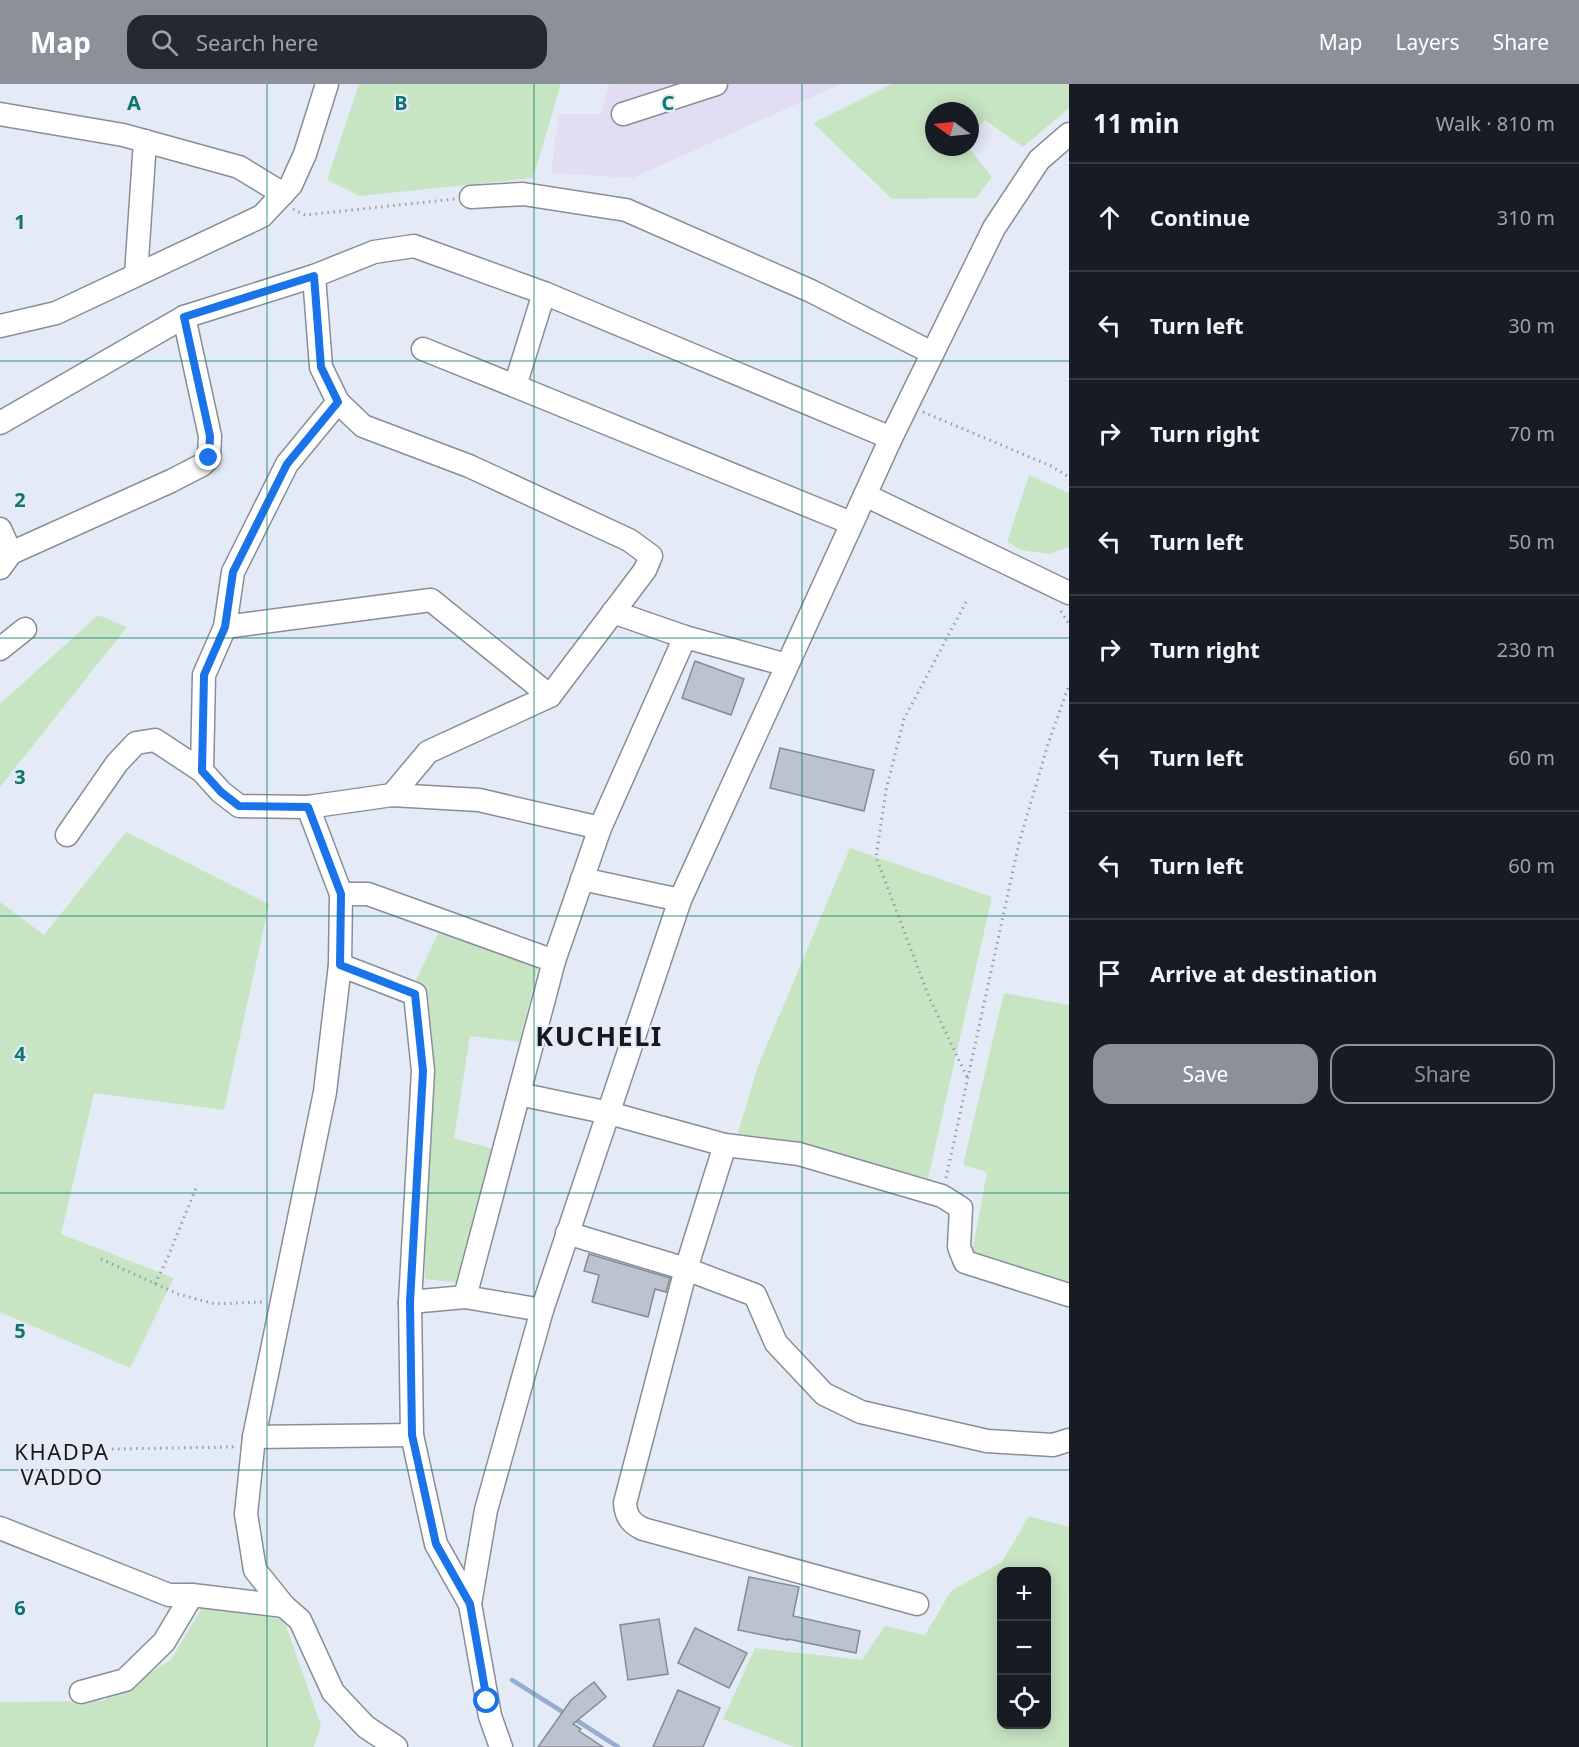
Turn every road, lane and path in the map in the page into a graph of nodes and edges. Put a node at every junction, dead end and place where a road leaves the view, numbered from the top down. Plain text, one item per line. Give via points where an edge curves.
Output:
1 (327, 84) edge
2 (716, 84) edge
3 (0, 114) edge
4 (623, 114) dead end
5 (1069, 134) edge
6 (145, 141) junction
7 (471, 197) joint
8 (280, 198) junction
9 (135, 276) junction
10 (314, 276) junction
11 (544, 293) junction
12 (184, 317) junction
13 (0, 326) edge
14 (423, 349) dead end
15 (932, 353) junction
16 (515, 386) junction
17 (338, 402) junction
18 (907, 405) junction
19 (0, 423) edge
20 (891, 438) junction
21 (1069, 477) edge
22 (865, 495) junction
23 (851, 523) junction
24 (0, 529) edge
25 (6, 561) edge
26 (1069, 593) edge
27 (966, 602) dead end
28 (613, 612) junction
29 (225, 627) junction
30 (25, 629) dead end
31 (685, 637) junction
32 (0, 649) edge
33 (787, 665) junction
34 (1069, 685) edge
35 (550, 696) junction
36 (202, 771) junction
37 (392, 795) junction
38 (308, 807) junction
39 (600, 828) junction
40 (67, 835) dead end
41 (582, 879) junction
42 (341, 894) junction
43 (680, 900) junction
44 (554, 961) junction
45 (340, 965) junction
46 (968, 1079) junction
47 (519, 1094) junction
48 (609, 1113) junction
49 (725, 1145) junction
50 (196, 1188) dead end
51 (942, 1196) junction
52 (567, 1233) junction
53 (101, 1259) dead end
54 (686, 1269) junction
55 (155, 1284) junction
56 (1069, 1296) edge
57 (465, 1297) junction
58 (282, 1301) junction
59 (410, 1302) junction
60 (542, 1310) junction
61 (412, 1435) junction
62 (254, 1437) junction
63 (1069, 1440) edge
64 (112, 1449) dead end
65 (0, 1528) edge
66 (192, 1595) junction
67 (470, 1604) junction
68 (917, 1604) dead end
69 (284, 1606) junction
70 (81, 1692) dead end
71 (396, 1747) edge
72 (501, 1747) edge

1 - 8 street via 305,154 291,185
2 - 4 street
3 - 6 street
5 - 15 street via 1039,160 994,228
6 - 8 street via 239,167
6 - 9 street
7 - 8 path via 306,216
7 - 15 street via 523,195 626,210 811,291
8 - 9 street via 262,216
9 - 13 street via 56,313
10 - 11 street via 374,252 414,246
10 - 12 street
10 - 17 street via 321,367
11 - 16 street
11 - 20 street
12 - 19 street
12 - 25 street via 210,436 209,458 171,481
14 - 16 street
15 - 18 street
16 - 23 street
17 - 28 street via 363,426 479,471 628,540 651,556
17 - 29 street via 287,464 233,572
18 - 20 street
18 - 21 path
20 - 22 street
22 - 23 street
22 - 26 street
23 - 33 street
24 - 25 street
27 - 46 path via 904,720 886,790 876,857 929,998
28 - 31 street
28 - 35 street
29 - 35 street via 431,600
29 - 36 street via 204,675
30 - 32 street
31 - 33 street
31 - 39 street
33 - 43 street
34 - 46 path via 1018,843
35 - 37 street via 428,752
36 - 38 street via 239,806
36 - 40 street via 155,740 136,743 117,763
37 - 38 street
37 - 39 street via 479,800
38 - 42 street
39 - 41 street
41 - 43 street
41 - 44 street
42 - 44 street via 368,894
42 - 45 street
43 - 48 street
44 - 47 street
45 - 58 street via 325,1092
45 - 59 street via 415,994 423,1071
46 - 51 path
47 - 48 street
47 - 57 street
48 - 49 street
48 - 52 street
49 - 51 street via 799,1154
49 - 54 street
50 - 55 path
51 - 56 street via 961,1208 959,1247 965,1262
52 - 54 street
52 - 60 street
53 - 55 path
54 - 63 street via 756,1295 776,1343 824,1394 861,1412 987,1441 1053,1445
54 - 68 street via 625,1503 626,1514 643,1529
55 - 58 path via 215,1304
57 - 59 street
57 - 60 street
58 - 62 street
59 - 61 street
60 - 67 street via 486,1510
61 - 62 street
61 - 67 street via 436,1544
62 - 64 path via 232,1447
62 - 69 street via 246,1514 255,1570
65 - 66 street via 169,1595
66 - 69 street
66 - 70 street via 164,1642 125,1680
67 - 72 street via 490,1716
69 - 71 street via 300,1620 333,1692 366,1727

